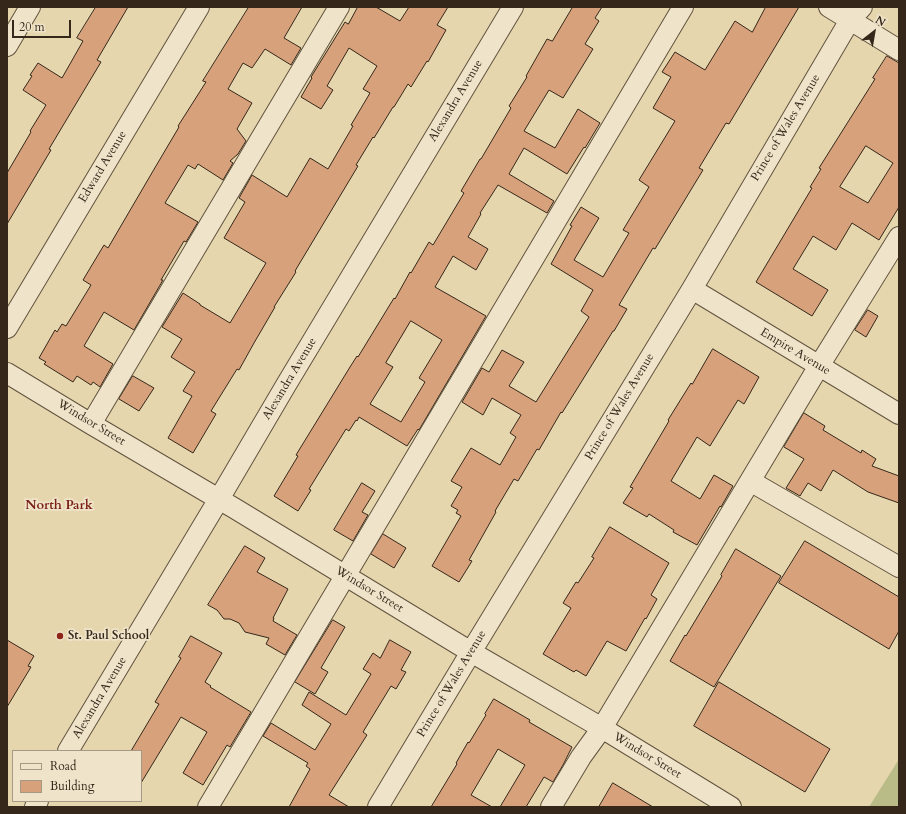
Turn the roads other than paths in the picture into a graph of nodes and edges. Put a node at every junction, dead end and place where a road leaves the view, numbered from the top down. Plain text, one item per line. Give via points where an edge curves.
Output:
1 (30, 7) edge
2 (199, 7) edge
3 (339, 7) edge
4 (513, 7) edge
5 (683, 7) edge
6 (829, 7) edge
7 (856, 14) edge
8 (7, 46) edge
9 (899, 50) edge
10 (899, 237) edge
11 (692, 289) junction
12 (7, 328) edge
13 (820, 366) junction
14 (7, 373) edge
15 (899, 414) edge
16 (91, 424) junction
17 (750, 481) junction
18 (219, 499) junction
19 (899, 567) edge
20 (346, 576) junction
21 (471, 652) junction
22 (602, 728) junction
23 (69, 750) edge
24 (726, 806) edge
25 (208, 807) edge
26 (378, 807) edge
27 (551, 807) edge

1 - 8 street
2 - 12 street, Edward Avenue
3 - 16 street
4 - 18 street, Alexandra Avenue
5 - 20 street
6 - 7 street
7 - 9 street
7 - 11 street, Prince of Wales Avenue
10 - 13 street
11 - 13 street, Empire Avenue
11 - 21 street, Prince of Wales Avenue
13 - 15 street, Empire Avenue
13 - 17 street
14 - 16 street, Windsor Street
16 - 18 street, Windsor Street
17 - 19 street
17 - 22 street
18 - 20 street, Windsor Street
18 - 23 street, Alexandra Avenue
20 - 21 street, Windsor Street
20 - 25 street
21 - 22 street, Windsor Street
21 - 26 street, Prince of Wales Avenue
22 - 24 street, Windsor Street
22 - 27 street

